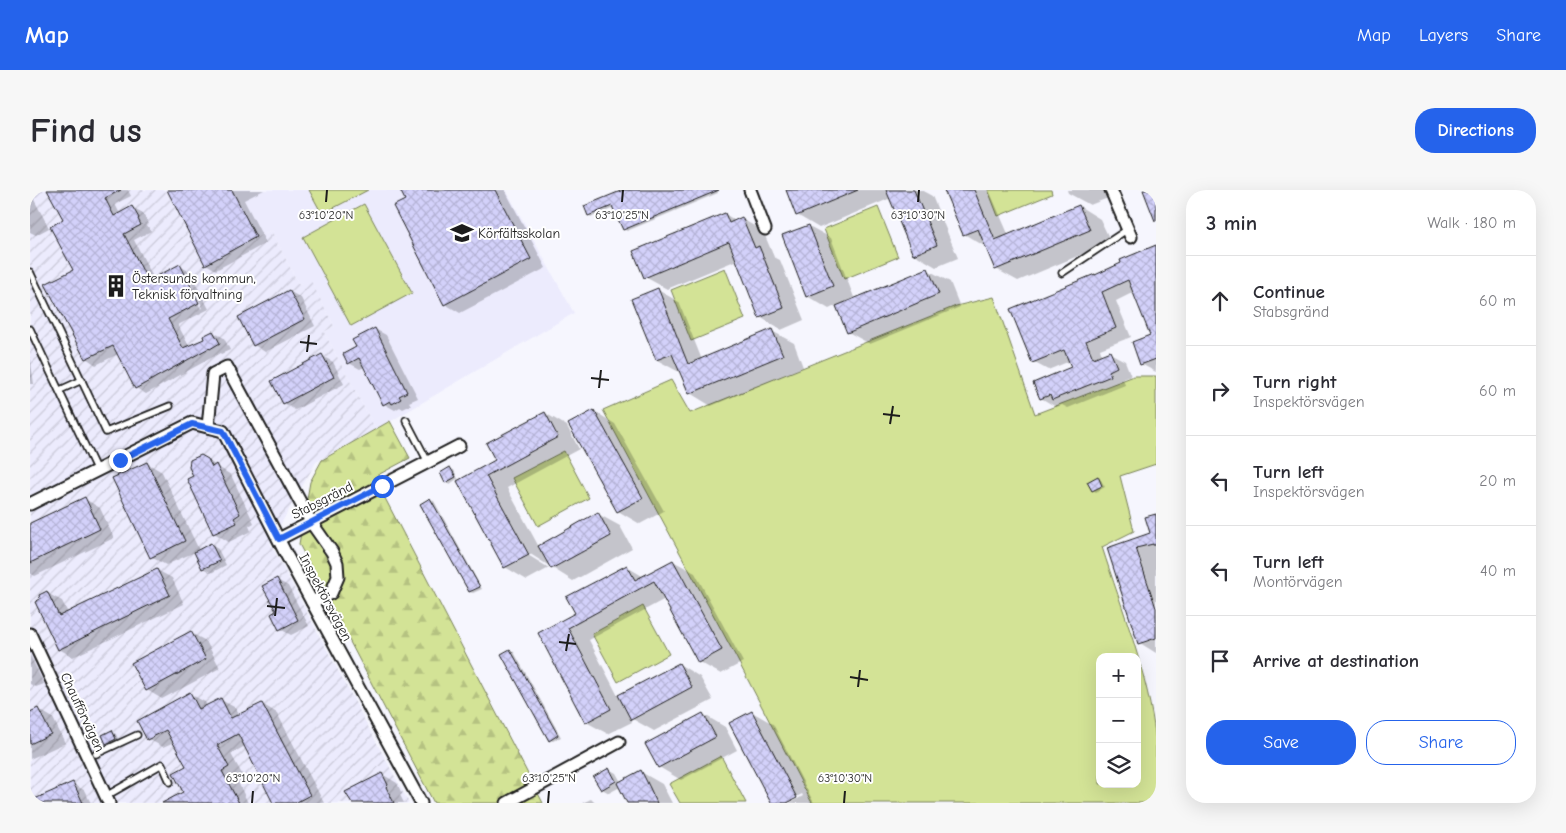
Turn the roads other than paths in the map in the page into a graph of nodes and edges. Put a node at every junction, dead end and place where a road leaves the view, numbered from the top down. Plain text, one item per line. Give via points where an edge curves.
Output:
1 (750, 190) edge
2 (1111, 190) edge
3 (766, 229) dead end
4 (1129, 233) joint
5 (30, 272) edge
6 (1062, 274) dead end
7 (30, 330) edge
8 (82, 380) junction
9 (60, 390) junction
10 (170, 406) dead end
11 (406, 420) dead end
12 (208, 427) junction
13 (459, 446) dead end
14 (428, 462) junction
15 (97, 472) junction
16 (30, 504) edge
17 (311, 522) junction
18 (279, 539) junction
19 (312, 602) junction
20 (30, 634) edge
21 (137, 735) dead end
22 (619, 742) dead end
23 (96, 754) dead end
24 (170, 782) dead end
25 (108, 800) edge
26 (421, 803) edge
27 (507, 803) edge

1 - 3 street
2 - 4 street
4 - 6 lane
5 - 8 lane
7 - 9 lane
8 - 9 lane
8 - 10 lane via 106,432
9 - 15 lane
11 - 14 lane
12 - 15 street, Inspektörsvägen via 192,424
12 - 17 street via 213,374 226,367
12 - 18 street, Inspektörsvägen via 223,431
13 - 14 street, Stabsgränd
14 - 17 street, Stabsgränd
15 - 16 street
17 - 18 street, Stabsgränd
17 - 19 street via 332,552 338,577 331,593
18 - 19 street, Inspektörsvägen
19 - 26 street, Inspektörsvägen
20 - 25 street, Chaufförvägen
21 - 23 lane
22 - 27 street
24 - 25 lane via 162,764

